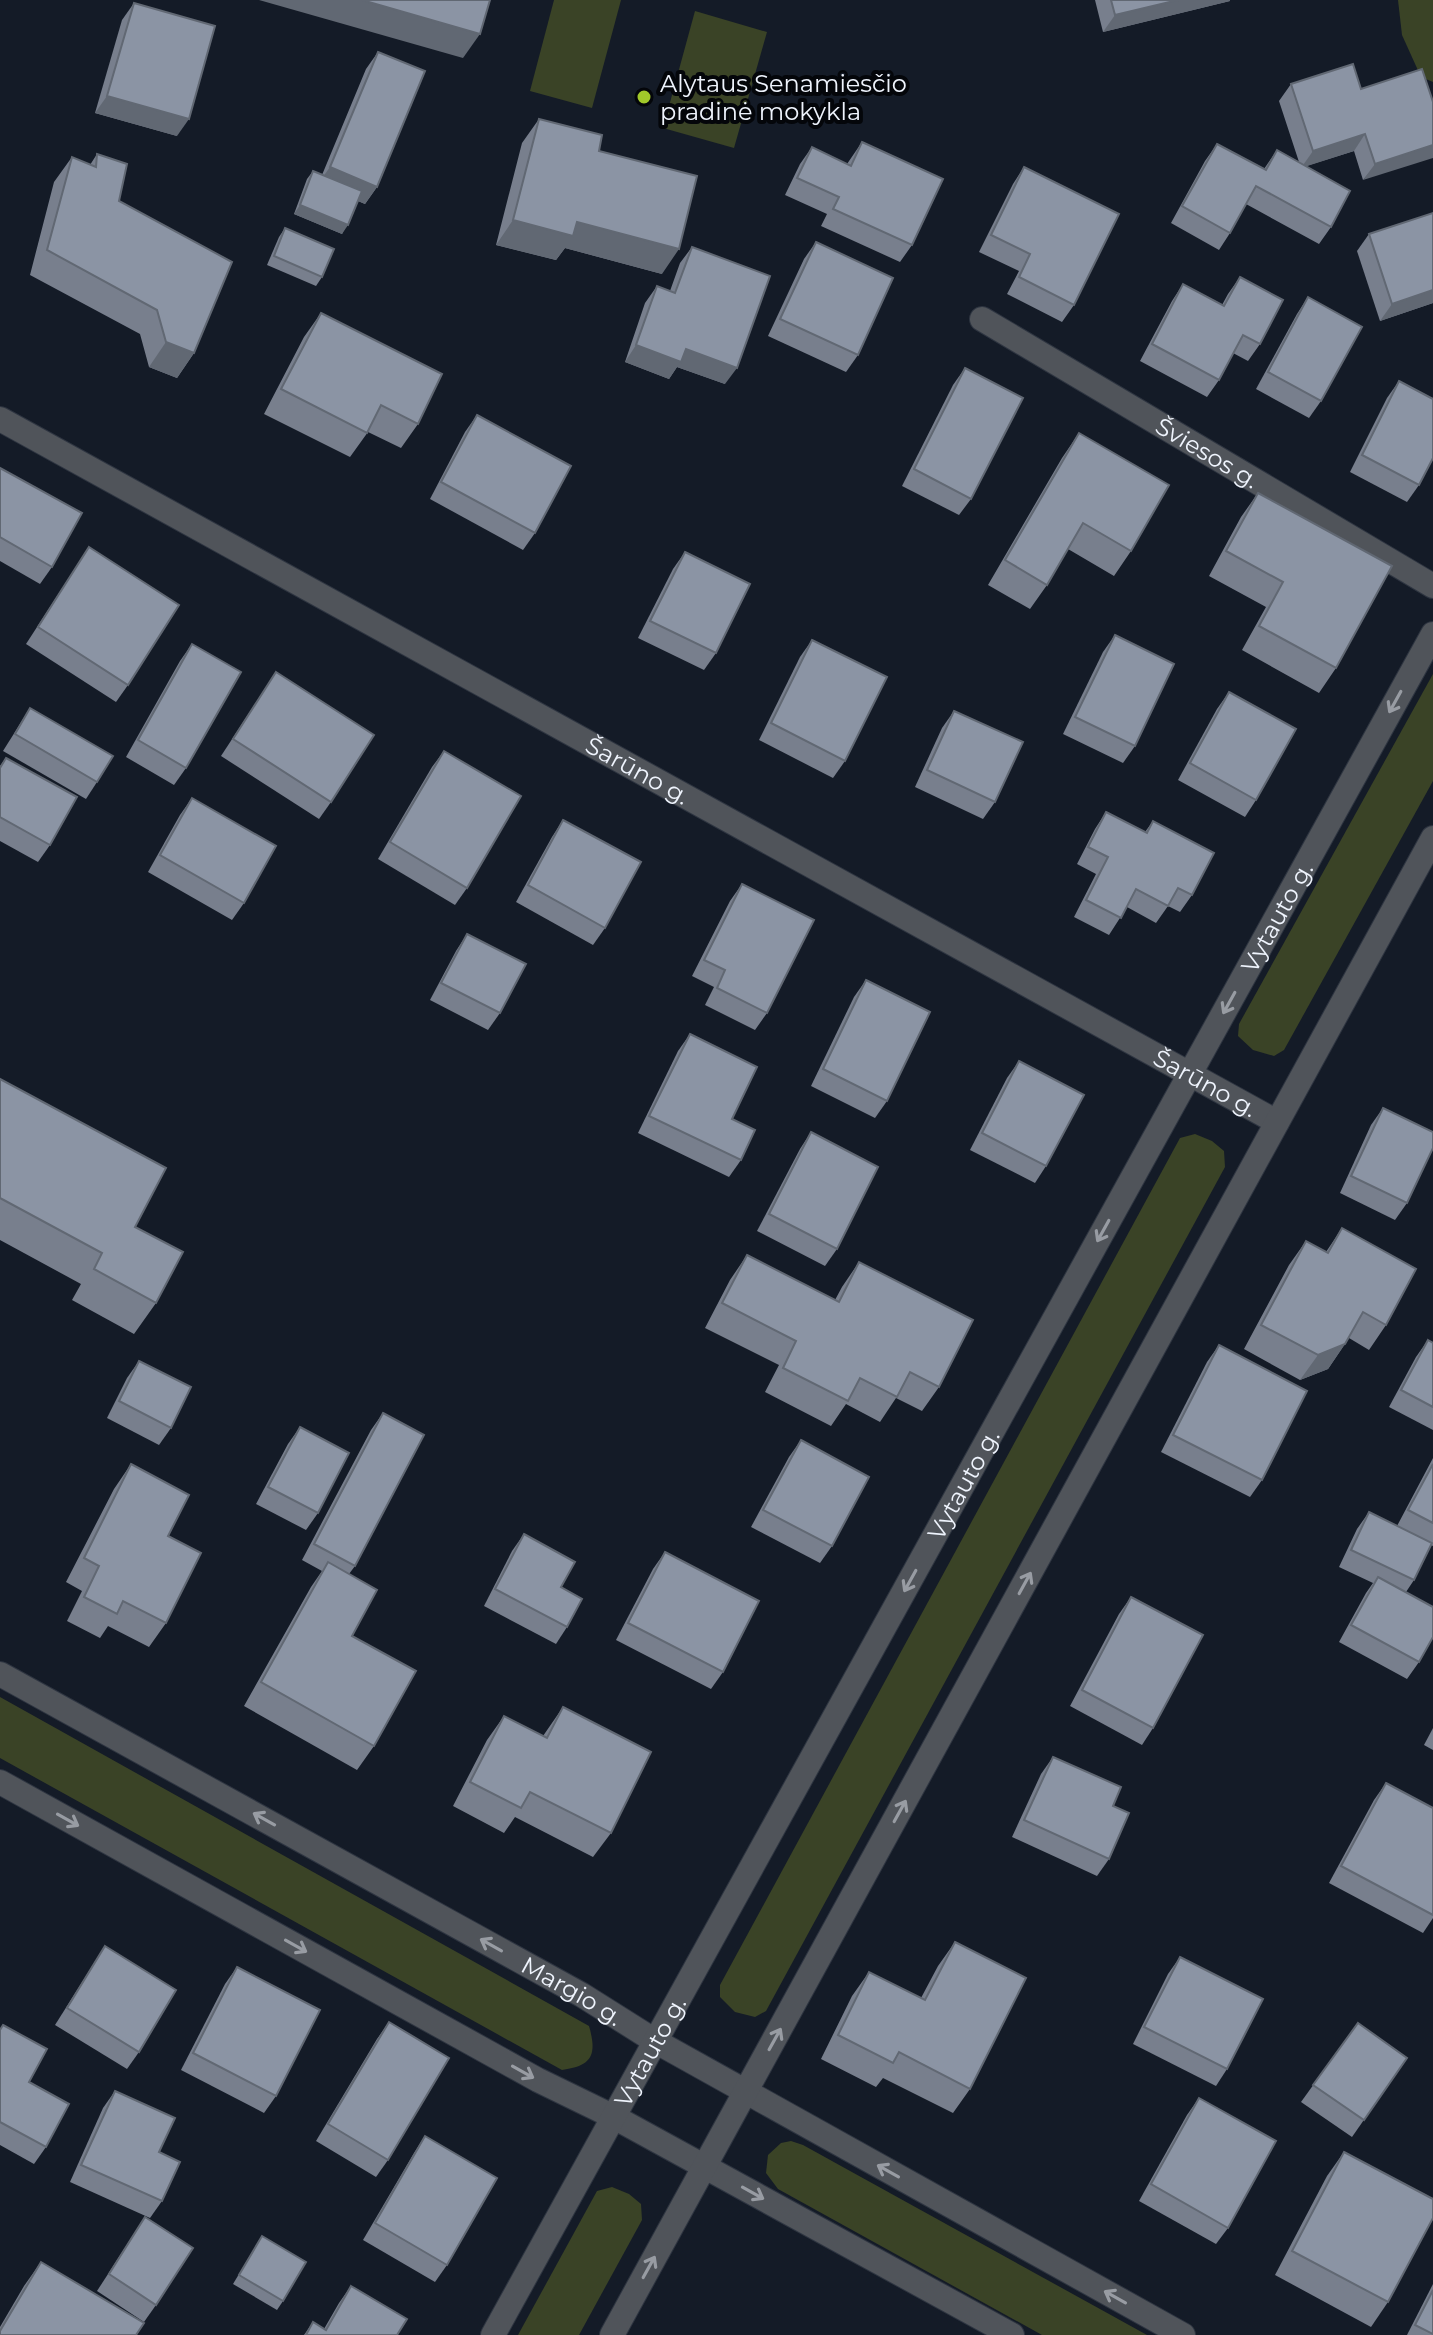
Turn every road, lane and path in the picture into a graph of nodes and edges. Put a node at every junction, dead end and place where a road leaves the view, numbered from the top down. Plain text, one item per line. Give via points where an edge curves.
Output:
1 (982, 319) dead end
2 (0, 419) edge
3 (1433, 586) edge
4 (1433, 634) edge
5 (1433, 838) edge
6 (1189, 1074) junction
7 (1277, 1122) junction
8 (0, 1674) edge
9 (0, 1782) edge
10 (655, 2041) junction
11 (746, 2091) junction
12 (614, 2117) junction
13 (705, 2166) junction
14 (493, 2335) edge
15 (612, 2335) edge
16 (1012, 2335) edge
17 (1183, 2335) edge

1 - 3 street, Šviesos g.
2 - 6 street, Šarūno g.
4 -> 6 street, Vytauto g.
5 - 7 street
6 - 7 street, Šarūno g.
6 -> 10 street, Vytauto g.
11 -> 7 street
10 -> 8 street, Margio g. via 582,1995
9 -> 12 street
10 - 11 street, Margio g.
10 - 12 street, Vytauto g.
11 - 13 street
17 -> 11 street, Margio g.
12 - 13 street
12 - 14 street, Vytauto g.
15 -> 13 street
13 -> 16 street

